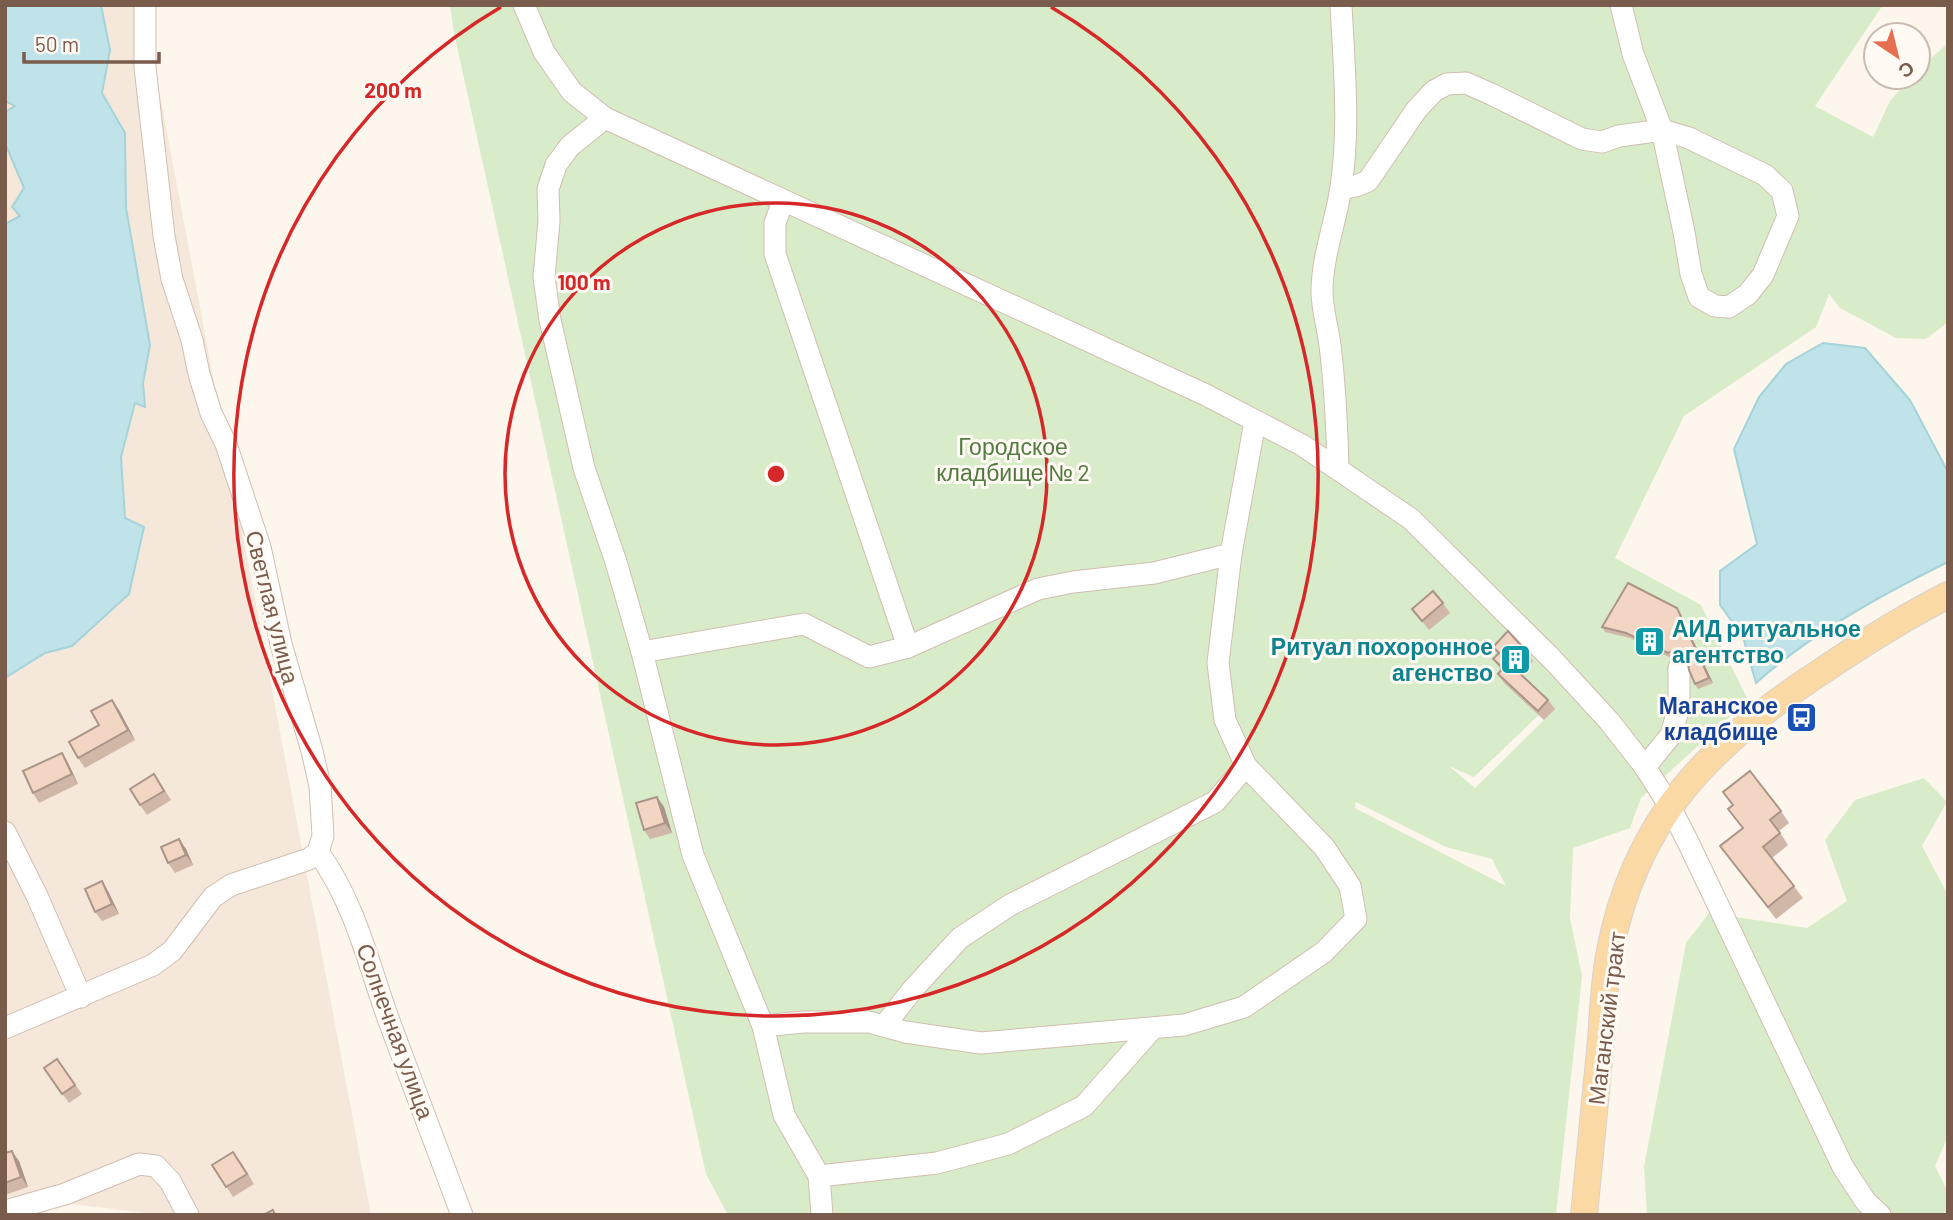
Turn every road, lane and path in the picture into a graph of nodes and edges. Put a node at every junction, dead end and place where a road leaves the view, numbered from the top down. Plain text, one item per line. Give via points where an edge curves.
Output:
1 (145, 5) edge
2 (524, 5) edge
3 (1340, 5) edge
4 (1621, 5) edge
5 (605, 118) junction
6 (1662, 130) junction
7 (1341, 189) junction
8 (783, 201) junction
9 (1255, 422) junction
10 (1338, 468) junction
11 (1231, 554) junction
12 (1948, 595) edge
13 (908, 647) junction
14 (642, 652) junction
15 (1679, 668) dead end
16 (1246, 766) junction
17 (1645, 767) junction
18 (1669, 805) junction
19 (5, 832) edge
20 (318, 852) junction
21 (81, 997) junction
22 (763, 1026) junction
23 (884, 1026) junction
24 (5, 1028) edge
25 (1153, 1028) junction
26 (819, 1176) junction
27 (5, 1211) edge
28 (188, 1215) edge
29 (462, 1215) edge
30 (822, 1215) edge
31 (1584, 1215) edge
32 (1880, 1215) edge

1 - 20 street, Светлая улица via 145,66 172,279 207,400 260,547 320,786 323,836
2 - 5 street via 544,52 572,92
3 - 7 street via 1345,107
4 - 6 street via 1633,54
5 - 8 street
5 - 14 street via 570,146 556,165 548,189 544,276 584,468
6 - 6 street via 1766,175 1782,191 1788,216 1763,275 1748,295 1729,307 1699,297
6 - 7 street via 1602,142 1582,139 1466,83 1447,84 1417,109 1368,181
7 - 10 street via 1323,268 1322,295 1336,395
8 - 9 street via 1206,395
8 - 13 street via 775,223 775,254
9 - 10 street via 1302,444
9 - 11 street
10 - 17 street via 1411,519 1552,659
11 - 13 street via 1154,573 1038,589
11 - 16 street via 1219,663 1225,720
12 - 18 main road, Маганский тракт via 1892,625 1788,693 1711,756
13 - 14 street via 869,657 804,624
14 - 22 street via 693,855
15 - 17 street via 1679,707 1671,736
16 - 23 street via 1215,802 1010,905 960,938
16 - 25 street via 1324,846 1350,886 1356,919 1324,952 1244,1007 1184,1025
17 - 18 street
18 - 31 main road, Маганский тракт via 1645,846 1620,910 1609,957
18 - 32 street via 1843,1167
19 - 21 street
20 - 21 street via 231,885 213,897 172,951 153,965
20 - 29 street, Солнечная улица via 360,929 391,1027
21 - 24 street
22 - 23 street via 869,1022
22 - 26 street via 784,1115
23 - 25 street via 981,1043
25 - 26 street via 1084,1106 1008,1144 937,1163
26 - 30 street
27 - 28 street via 65,1194 139,1164 156,1166 170,1181

